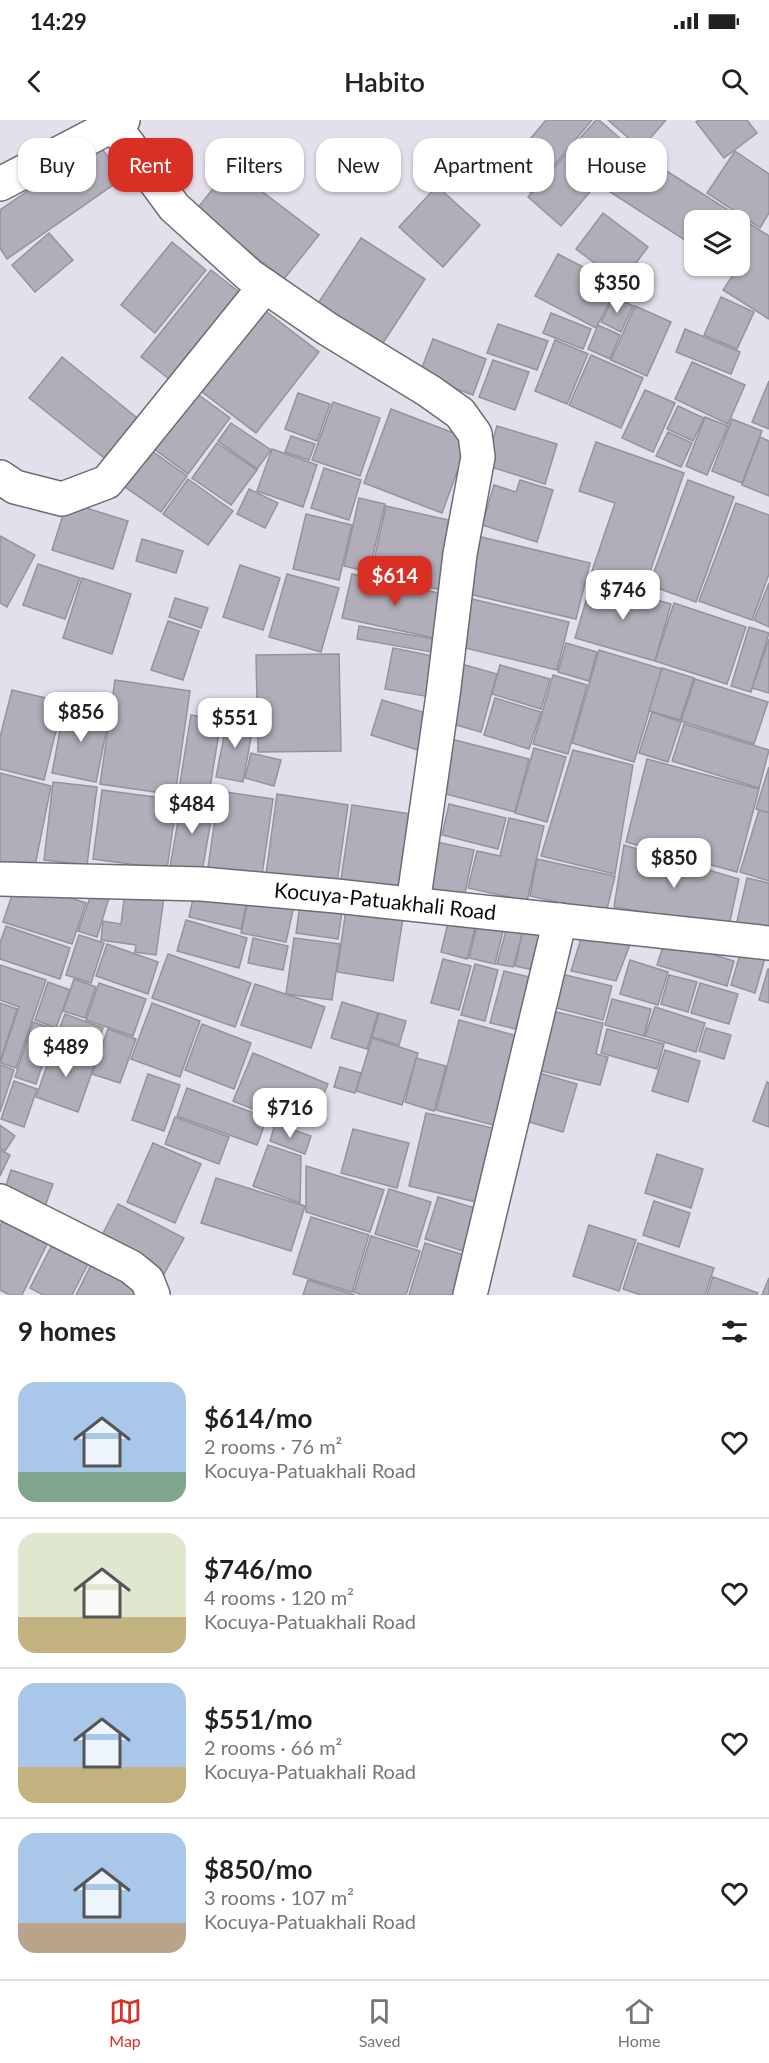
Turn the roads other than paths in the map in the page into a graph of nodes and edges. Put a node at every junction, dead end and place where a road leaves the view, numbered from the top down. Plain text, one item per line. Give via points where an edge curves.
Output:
1 (119, 122) edge
2 (0, 184) edge
3 (265, 286) junction
4 (0, 477) edge
5 (0, 879) edge
6 (413, 904) junction
7 (560, 920) junction
8 (769, 943) edge
9 (0, 1201) edge
10 (153, 1295) edge
11 (470, 1295) edge

1 - 2 street
1 - 3 street via 174,207
3 - 4 street via 106,483 62,499 15,488
3 - 6 street via 437,397 460,414 476,434 478,457 460,554
5 - 6 street, Kocuya-Patuakhali Road via 202,884
6 - 7 street, Kocuya-Patuakhali Road
7 - 8 street, Kocuya-Patuakhali Road
7 - 11 street
9 - 10 street via 131,1267 147,1280

